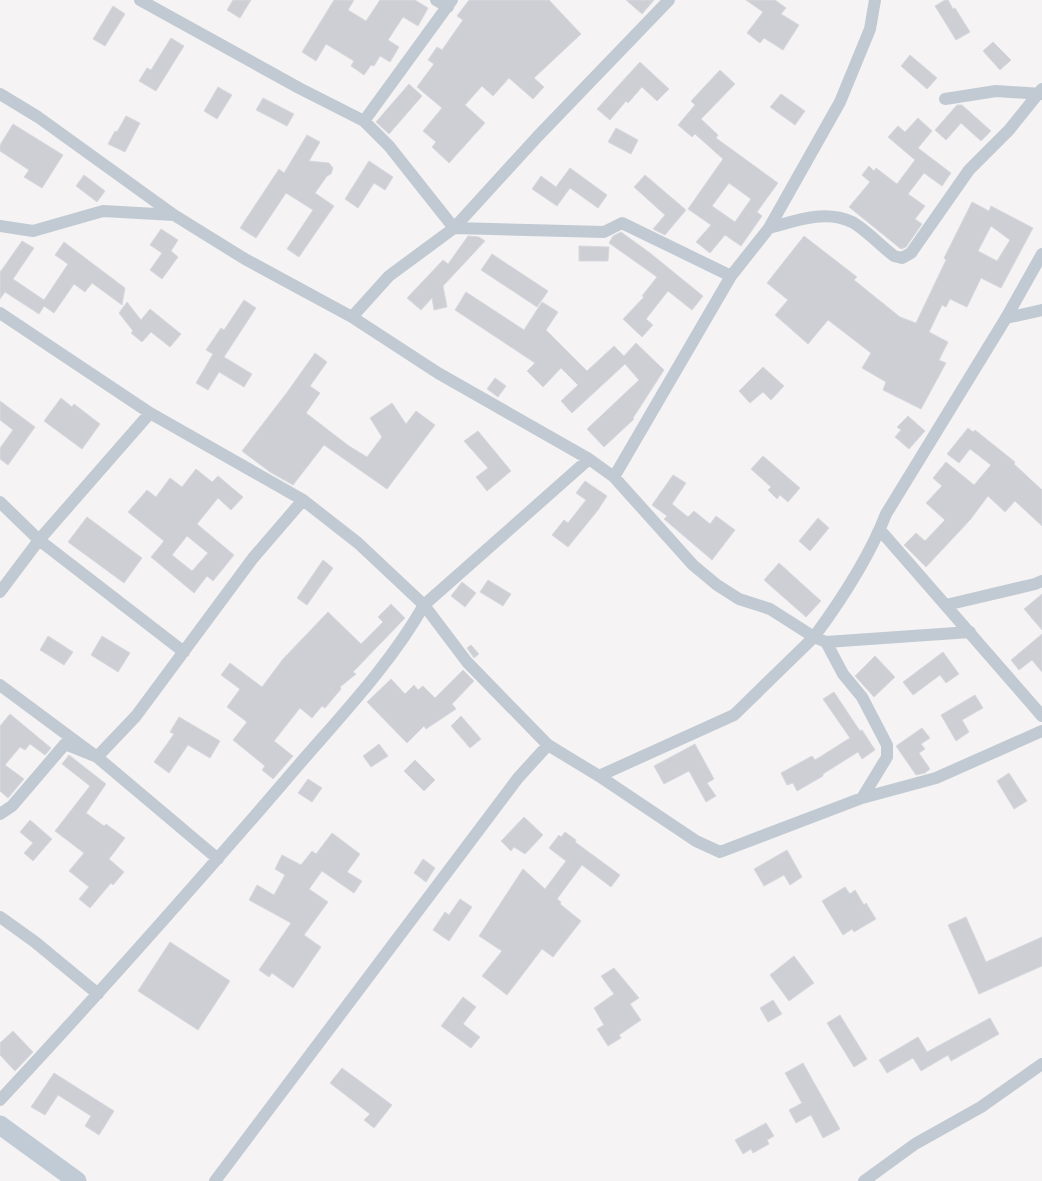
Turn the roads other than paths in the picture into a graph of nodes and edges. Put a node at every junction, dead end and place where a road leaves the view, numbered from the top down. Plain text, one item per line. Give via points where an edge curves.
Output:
1 (140, 0) edge
2 (436, 0) edge
3 (669, 0) edge
4 (875, 0) edge
5 (450, 4) edge
6 (1041, 92) edge
7 (0, 94) edge
8 (945, 99) dead end
9 (364, 121) junction
10 (174, 215) junction
11 (0, 226) edge
12 (454, 228) junction
13 (769, 228) junction
14 (1042, 254) edge
15 (731, 276) junction
16 (1042, 310) edge
17 (0, 313) edge
18 (352, 317) junction
19 (1006, 318) junction
20 (150, 412) junction
21 (589, 459) junction
22 (614, 477) junction
23 (303, 500) junction
24 (0, 502) edge
25 (880, 530) junction
26 (38, 540) junction
27 (1042, 581) edge
28 (0, 592) edge
29 (424, 605) junction
30 (946, 605) junction
31 (970, 632) junction
32 (814, 637) junction
33 (826, 642) junction
34 (184, 652) junction
35 (0, 685) edge
36 (1042, 716) edge
37 (1042, 731) edge
38 (548, 745) junction
39 (97, 757) junction
40 (599, 776) junction
41 (862, 798) junction
42 (0, 814) edge
43 (218, 859) junction
44 (0, 917) edge
45 (98, 994) junction
46 (1042, 1064) edge
47 (0, 1100) edge
48 (0, 1125) edge
49 (77, 1181) edge
50 (214, 1181) edge
51 (864, 1181) edge

1 - 9 street
2 - 5 street
3 - 12 street via 538,135
4 - 13 street via 870,28 840,102
5 - 9 street
6 - 8 street via 996,91
6 - 13 street via 970,170 912,253 902,258 894,256 852,222 834,216 812,216
7 - 10 street via 38,117
9 - 12 street via 389,146
10 - 11 street via 102,211 33,231
10 - 18 street via 245,260
12 - 15 street via 604,232 622,223
12 - 18 street via 389,276
13 - 15 street
14 - 19 street
15 - 22 street
16 - 19 street
17 - 20 street
18 - 21 street via 438,373
19 - 25 street via 886,514
20 - 23 street
20 - 26 street
21 - 22 street
21 - 29 street
22 - 32 street via 693,565 717,585 739,599 770,610
23 - 29 street via 358,543
23 - 34 street via 252,558
24 - 26 street
25 - 30 street
25 - 32 street via 842,599
26 - 28 street
26 - 34 street
27 - 30 street
29 - 38 street via 467,662
29 - 43 street via 377,673
30 - 31 street
31 - 33 street
31 - 36 street
32 - 33 street
32 - 40 street via 734,715
33 - 41 street via 843,674 862,697 887,746 887,757
34 - 39 street via 136,716
35 - 39 street
37 - 41 street via 936,778
38 - 40 street
38 - 50 street via 518,778
39 - 42 street via 65,744 12,806
39 - 43 street
40 - 41 street via 696,840 720,852
43 - 45 street
44 - 45 street
45 - 47 street
46 - 51 street via 981,1107 915,1144
48 - 49 street

